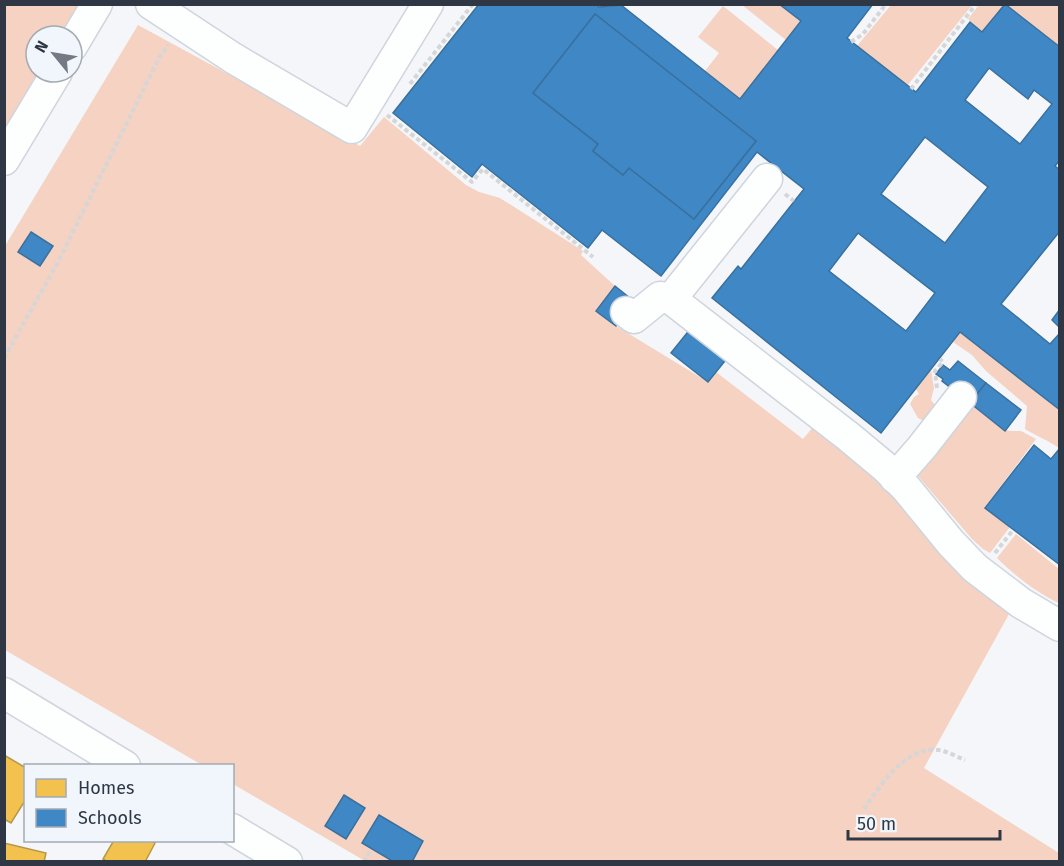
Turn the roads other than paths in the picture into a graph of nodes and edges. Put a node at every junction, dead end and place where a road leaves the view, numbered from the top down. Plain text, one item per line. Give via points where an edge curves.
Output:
1 (97, 4) edge
2 (428, 4) edge
3 (160, 7) edge
4 (84, 26) edge
5 (50, 84) edge
6 (4, 160) edge
7 (767, 179) dead end
8 (660, 297) dead end
9 (627, 312) dead end
10 (961, 397) dead end
11 (895, 478) junction
12 (1059, 626) edge
13 (4, 693) edge
14 (124, 764) edge
15 (234, 830) edge
16 (287, 861) edge

1 - 4 street
2 - 3 street via 352,128 233,57
5 - 6 street
7 - 11 street via 671,299 849,437
8 - 9 street via 634,318
10 - 11 street
11 - 12 street via 975,568
13 - 14 street
15 - 16 street

